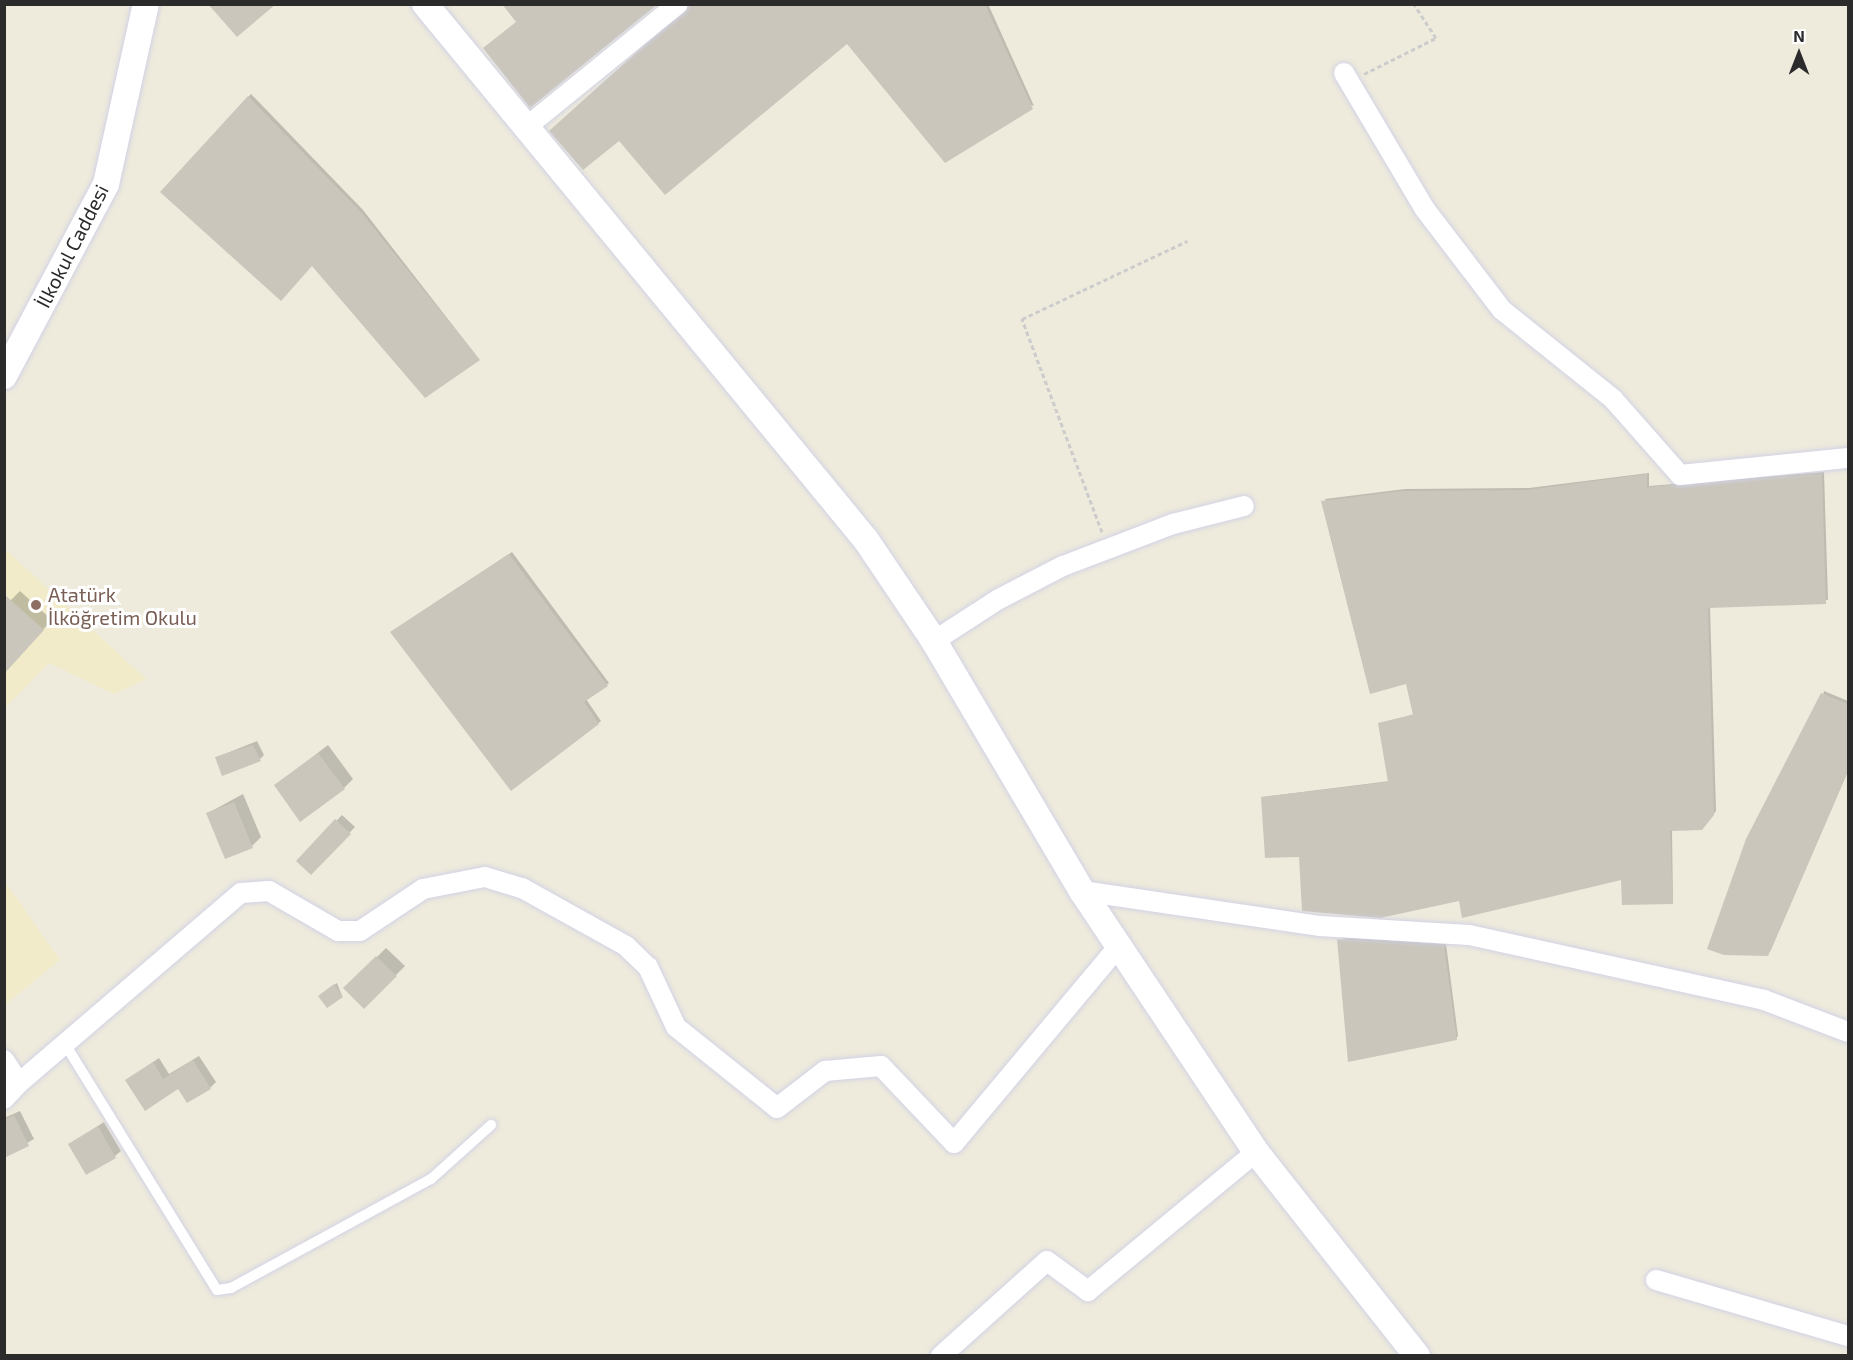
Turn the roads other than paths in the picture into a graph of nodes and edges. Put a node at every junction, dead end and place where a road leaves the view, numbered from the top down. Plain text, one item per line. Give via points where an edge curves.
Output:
1 (147, 4) edge
2 (426, 4) edge
3 (678, 4) edge
4 (1346, 77) road end
5 (524, 129) junction
6 (4, 376) edge
7 (1848, 458) edge
8 (1245, 506) dead end
9 (934, 641) junction
10 (1083, 891) junction
11 (1118, 947) junction
12 (1848, 1032) edge
13 (65, 1044) junction
14 (4, 1060) edge
15 (19, 1083) junction
16 (4, 1099) edge
17 (491, 1125) dead end
18 (1256, 1152) junction
19 (1656, 1280) dead end
20 (1848, 1336) edge
21 (941, 1356) edge
22 (1417, 1356) edge

1 - 6 street, İlkokul Caddesi via 106,184
2 - 5 street
3 - 5 street
4 - 7 street via 1424,208 1502,310 1613,399 1680,475
5 - 9 street via 866,540
8 - 9 street via 1108,548 999,598
9 - 10 street
10 - 11 street
10 - 12 street via 1320,926 1469,936 1607,962 1764,1000
11 - 13 street via 954,1143 881,1066 825,1071 777,1108 676,1027 648,968 626,946 522,888 485,877 423,889 360,931 338,931 269,891 241,892
11 - 18 street
13 - 15 street
13 - 17 lane via 217,1290 231,1288 431,1179
14 - 15 street
15 - 16 street
18 - 21 street via 1088,1291 1047,1261
18 - 22 street
19 - 20 street

